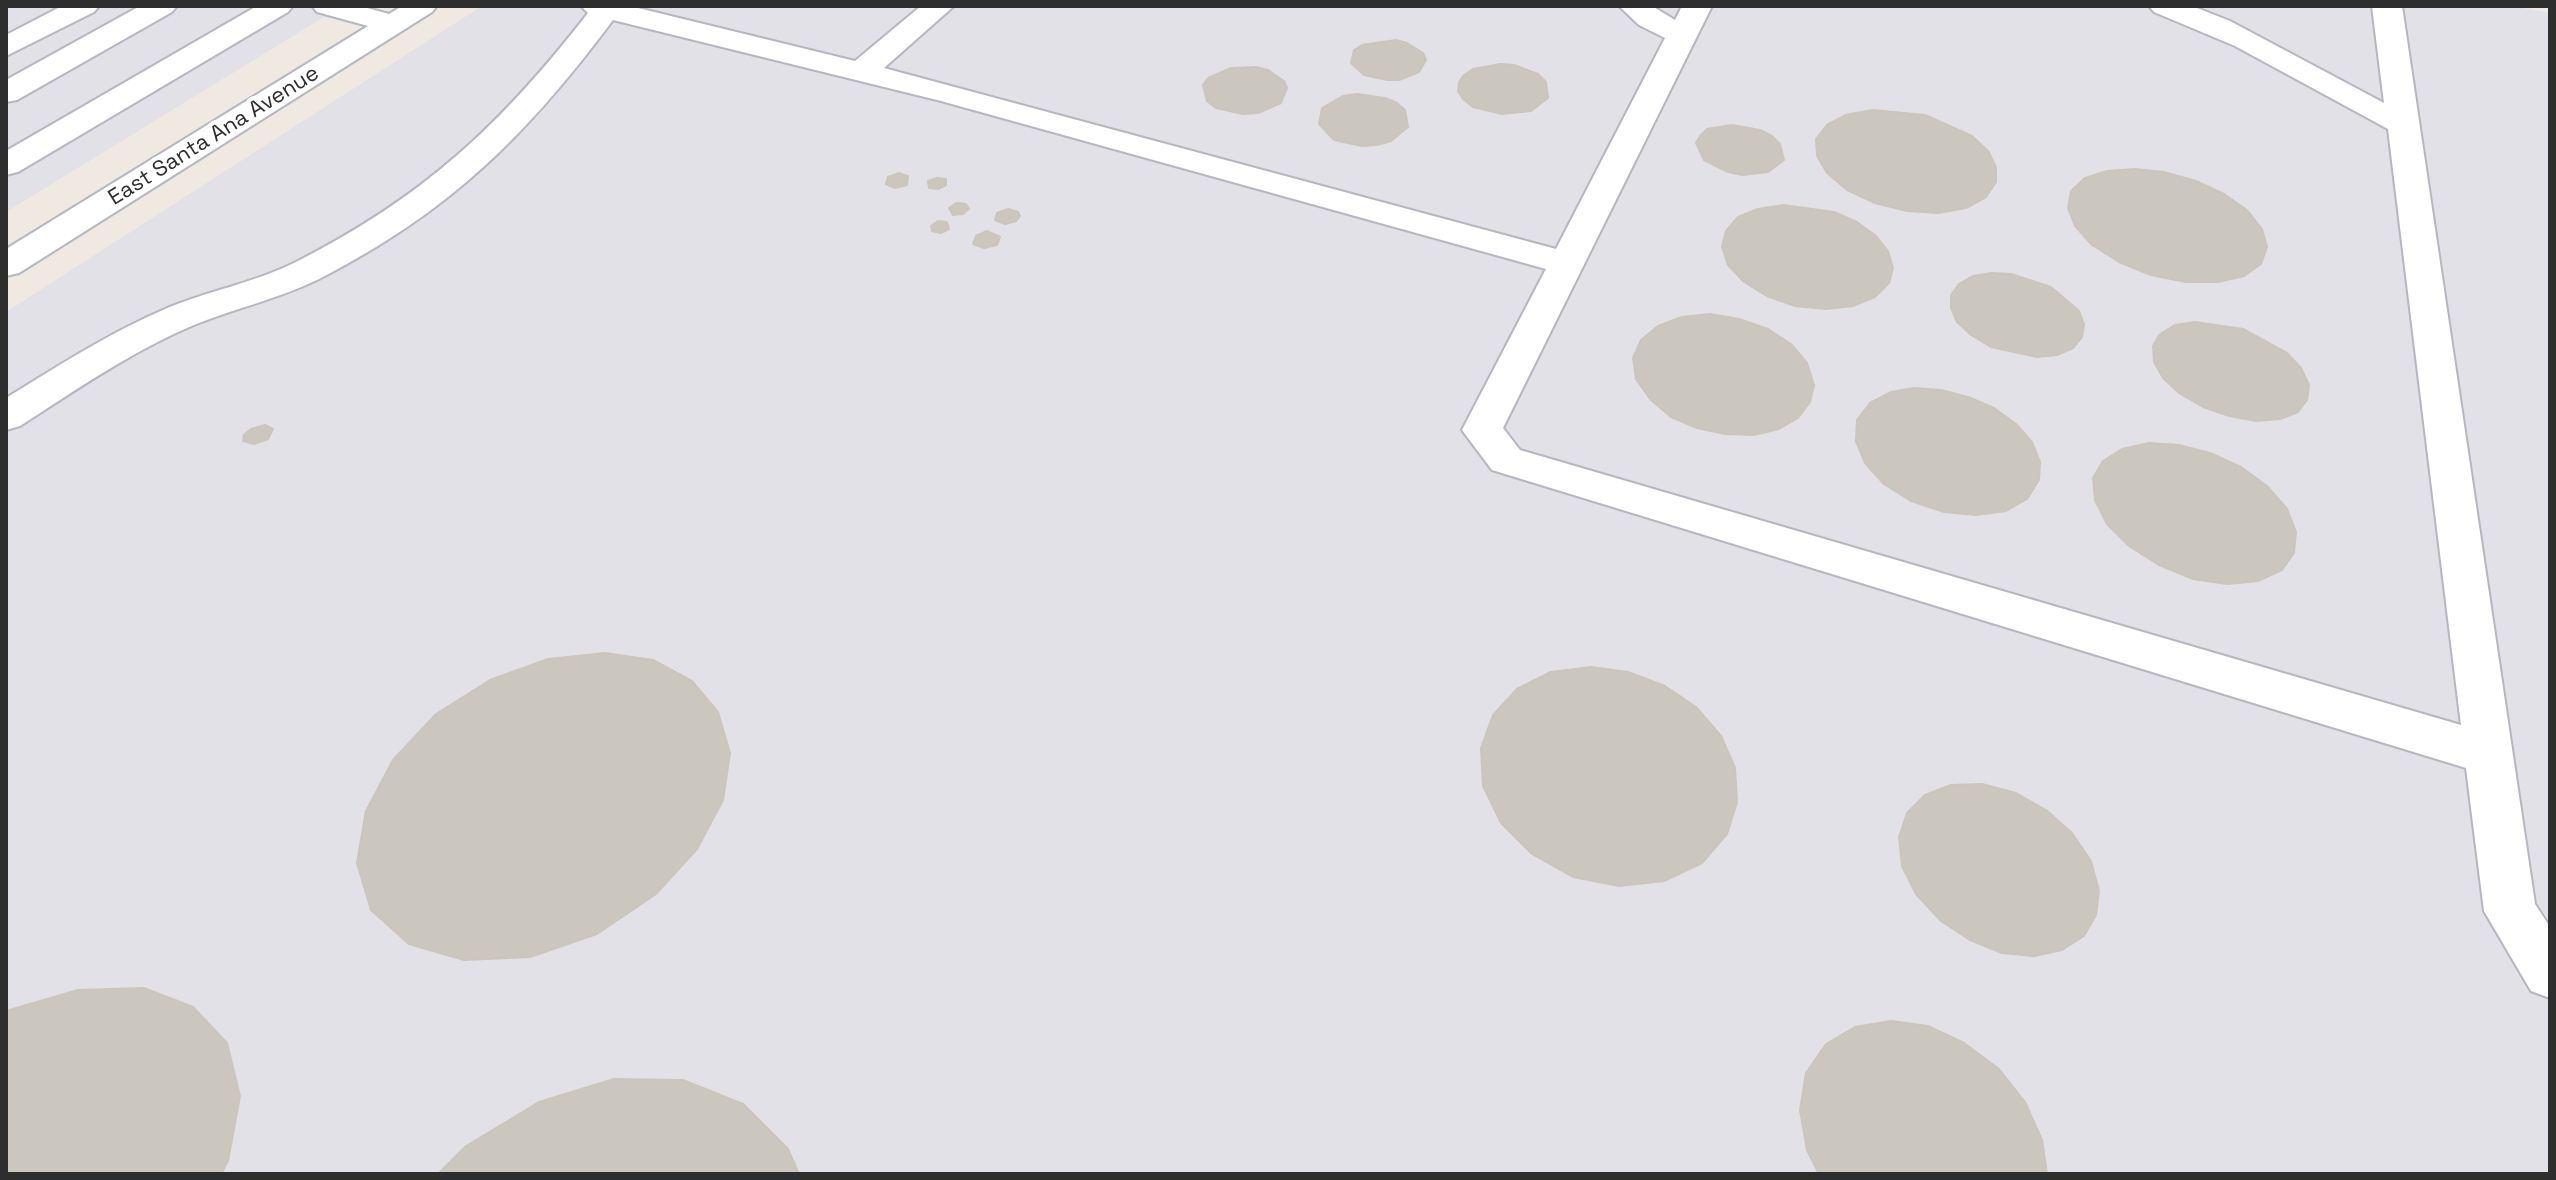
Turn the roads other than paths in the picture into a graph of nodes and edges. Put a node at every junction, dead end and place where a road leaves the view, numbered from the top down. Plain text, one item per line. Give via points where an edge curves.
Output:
1 (84, 6) edge
2 (162, 6) edge
3 (278, 6) edge
4 (327, 6) edge
5 (422, 6) edge
6 (939, 6) edge
7 (1634, 6) edge
8 (2164, 6) edge
9 (2387, 6) edge
10 (601, 7) edge
11 (1690, 20) edge
12 (393, 24) junction
13 (6, 47) edge
14 (861, 72) junction
15 (6, 93) edge
16 (2403, 124) junction
17 (6, 165) edge
18 (1566, 263) junction
19 (6, 265) edge
20 (6, 416) edge
21 (2489, 754) junction
22 (2550, 973) edge

1 - 13 street
2 - 15 street
3 - 17 street
4 - 12 street
5 - 12 street, East Santa Ana Avenue
6 - 14 street
7 - 11 street via 1649,19
8 - 16 street via 2269,51
9 - 16 street
10 - 14 street
10 - 20 street via 574,51 495,141 414,203 305,272 167,322
11 - 18 street
12 - 19 street, East Santa Ana Avenue
14 - 18 street
16 - 21 street
18 - 21 street via 1482,430 1506,460
21 - 22 street via 2510,911

